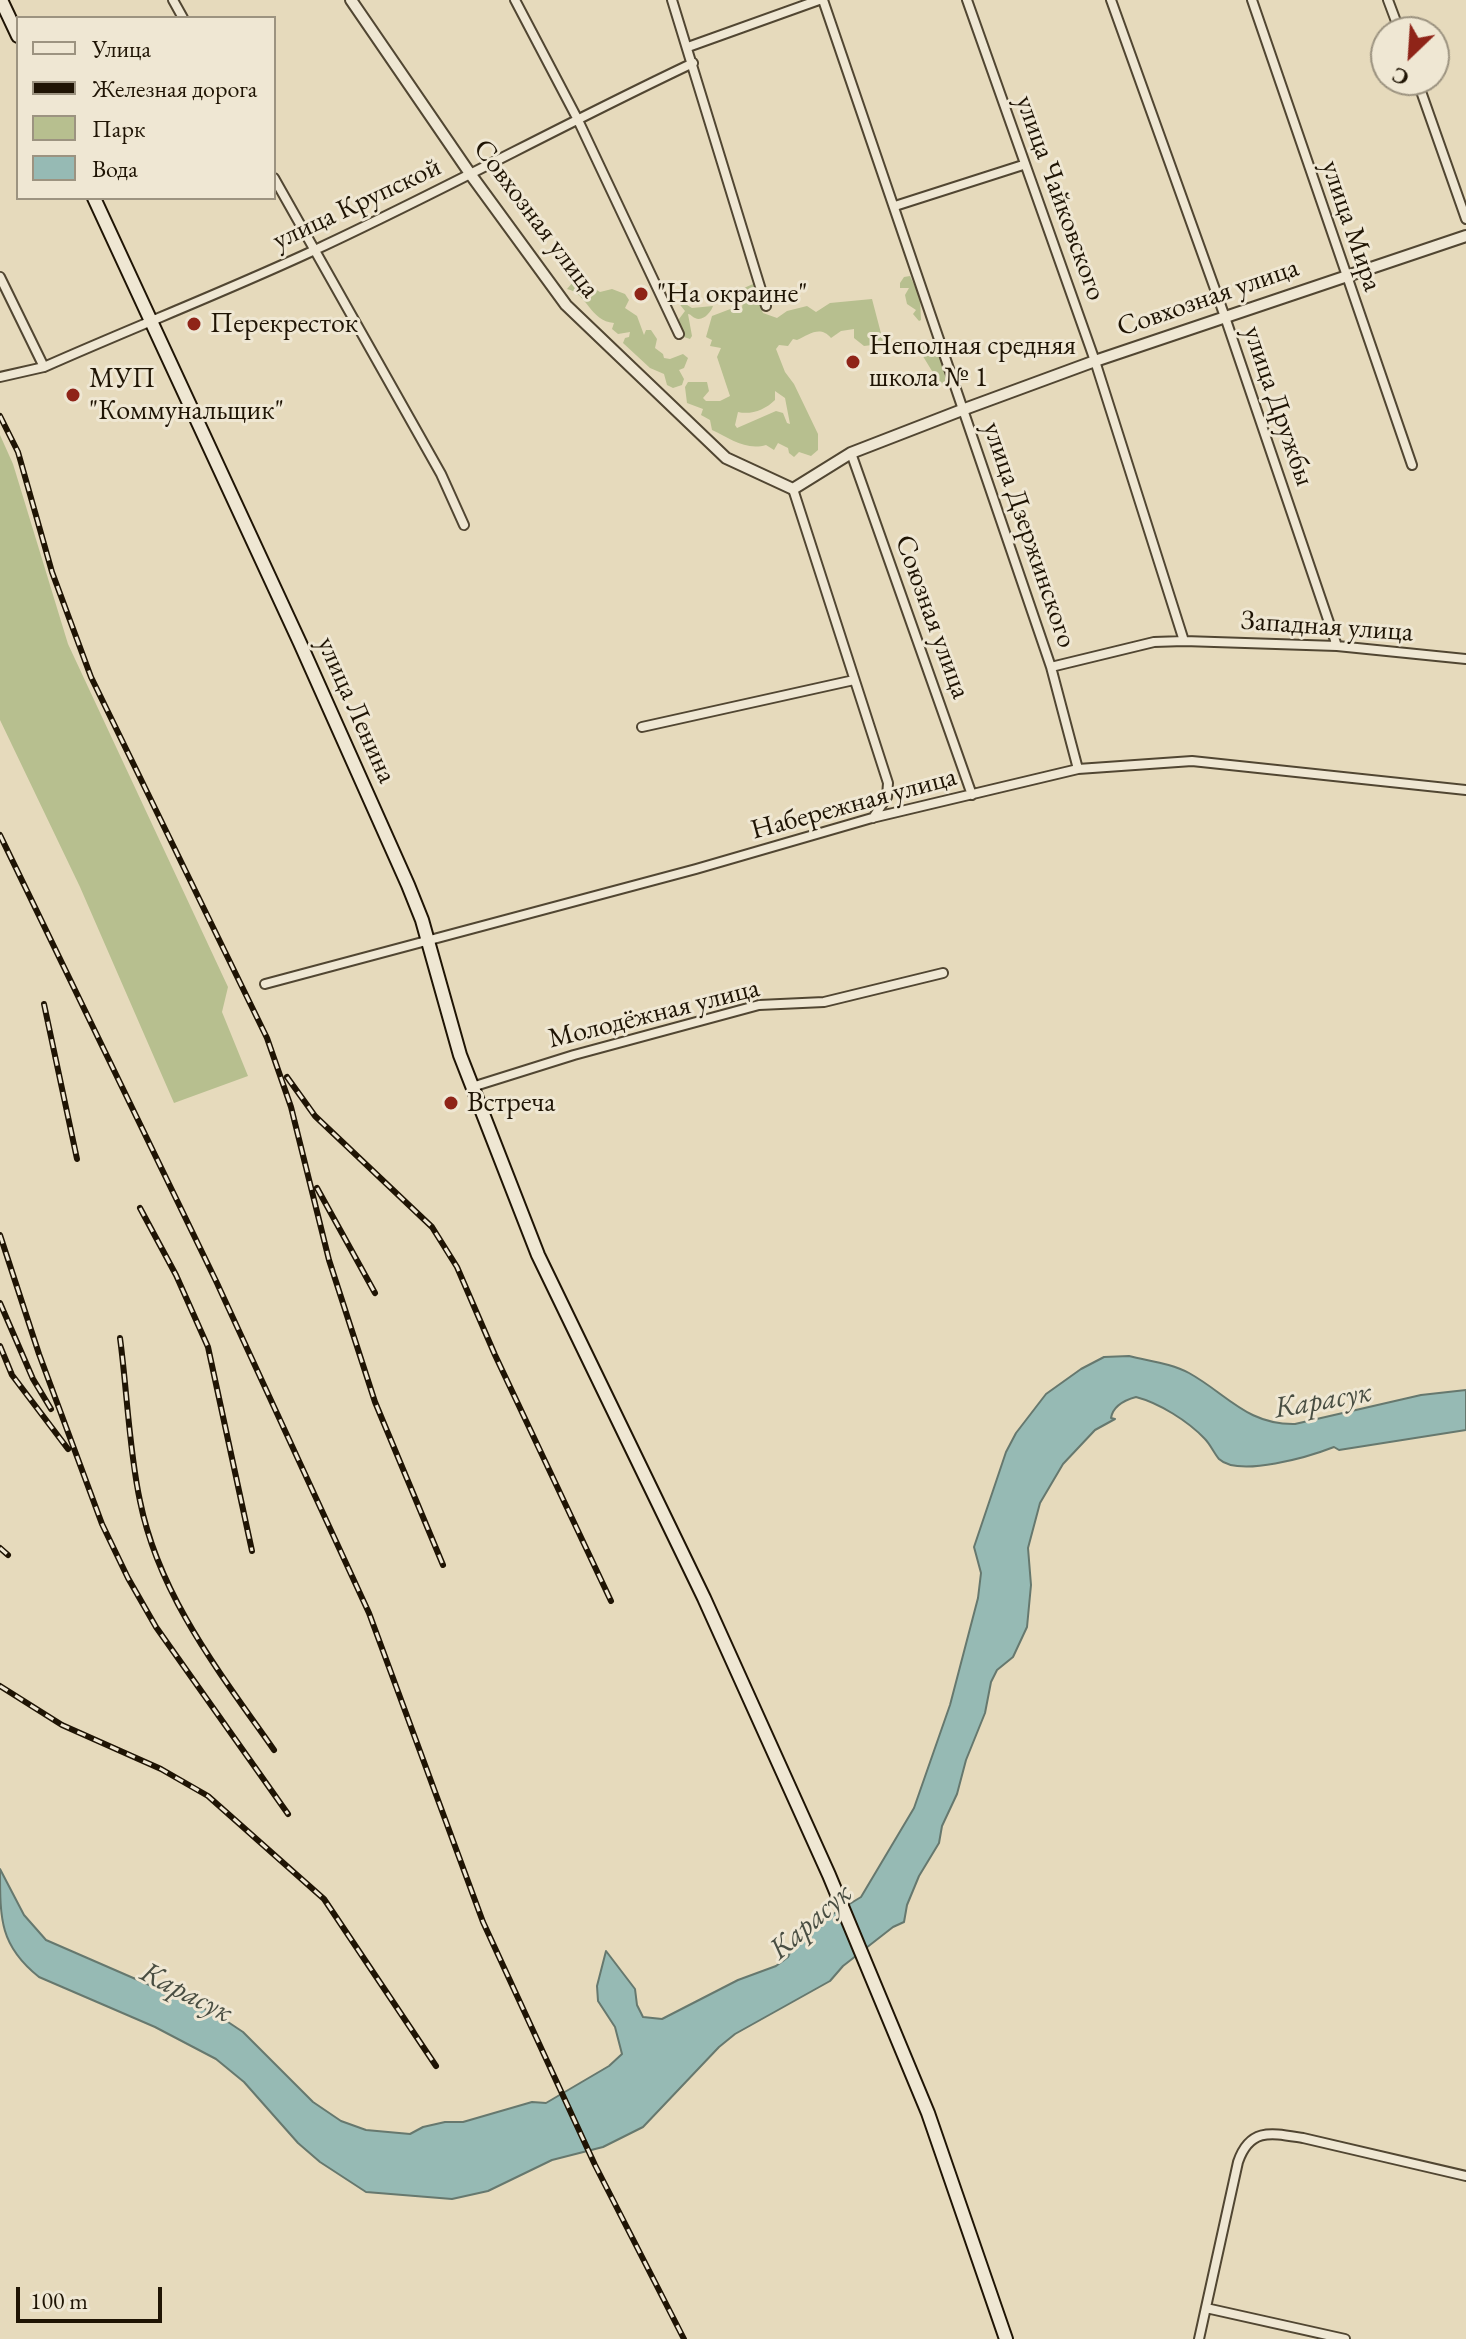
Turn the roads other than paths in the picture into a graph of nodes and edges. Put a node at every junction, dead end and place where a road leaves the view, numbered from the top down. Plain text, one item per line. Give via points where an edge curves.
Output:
1 (1, 0) edge
2 (351, 0) edge
3 (515, 0) edge
4 (672, 0) edge
5 (821, 0) edge
6 (967, 0) edge
7 (1111, 0) edge
8 (1252, 0) edge
9 (16, 32) edge
10 (688, 47) junction
11 (693, 63) junction
12 (1423, 96) edge
13 (577, 118) junction
14 (1023, 165) junction
15 (471, 175) junction
16 (276, 182) edge
17 (95, 200) edge
18 (895, 206) junction
19 (1466, 219) edge
20 (1466, 236) edge
21 (315, 250) junction
22 (0, 277) edge
23 (1345, 277) junction
24 (766, 306) dead end
25 (1225, 317) junction
26 (151, 320) junction
27 (679, 334) dead end
28 (1095, 361) junction
29 (44, 367) junction
30 (0, 377) edge
31 (962, 410) junction
32 (851, 453) junction
33 (1412, 465) dead end
34 (793, 489) junction
35 (464, 525) dead end
36 (1184, 641) junction
37 (1337, 646) junction
38 (1466, 659) edge
39 (1051, 667) junction
40 (854, 680) junction
41 (642, 727) dead end
42 (1078, 769) junction
43 (1466, 790) edge
44 (972, 795) junction
45 (872, 818) junction
46 (427, 941) junction
47 (943, 973) dead end
48 (265, 984) dead end
49 (472, 1087) junction
50 (1466, 2176) edge
51 (1206, 2308) junction
52 (1006, 2339) edge
53 (1199, 2339) edge
54 (1345, 2339) edge

1 - 9 main road
2 - 15 street, Совхозная улица
3 - 13 street
4 - 10 street
5 - 10 street
5 - 18 street, улица Дзержинского
6 - 14 street, улица Чайковского
7 - 25 street, улица Дружбы
8 - 23 street, улица Мира
10 - 11 street
11 - 13 street, улица Крупской
11 - 24 street
12 - 19 street
13 - 15 street, улица Крупской
13 - 27 street
14 - 18 street
14 - 28 street, улица Чайковского
15 - 21 street, улица Крупской
15 - 34 street, Совхозная улица via 566,305 726,458
16 - 21 street
17 - 26 main road, улица Ленина
18 - 31 street, улица Дзержинского
20 - 23 street, Совхозная улица
21 - 26 street, улица Крупской
21 - 35 street via 441,474
22 - 29 street
23 - 25 street, Совхозная улица
23 - 33 street, улица Мира
25 - 28 street, Совхозная улица
25 - 37 street, улица Дружбы
26 - 29 street, улица Крупской
26 - 46 main road, улица Ленина via 401,871
28 - 31 street, Совхозная улица
28 - 36 street, улица Чайковского
29 - 30 street, улица Крупской
31 - 32 street, Совхозная улица
31 - 39 street, улица Дзержинского
32 - 34 street, Совхозная улица
32 - 44 street, Союзная улица
34 - 40 street
36 - 37 street, Западная улица
36 - 39 street, Западная улица via 1154,642
37 - 38 street, Западная улица
39 - 42 street, улица Дзержинского
40 - 41 street
40 - 45 street via 888,783 887,797
42 - 43 street, Набережная улица via 1192,761
42 - 44 street, Набережная улица
44 - 45 street, Набережная улица
45 - 46 street, Набережная улица
46 - 48 street, Набережная улица
46 - 49 main road, улица Ленина
47 - 49 street, Молодёжная улица via 824,1002 759,1005
49 - 52 main road, улица Ленина via 538,1255 704,1598 877,1986 933,2127
50 - 51 street via 1303,2138 1259,2135 1248,2141 1238,2162
51 - 53 street
51 - 54 street

